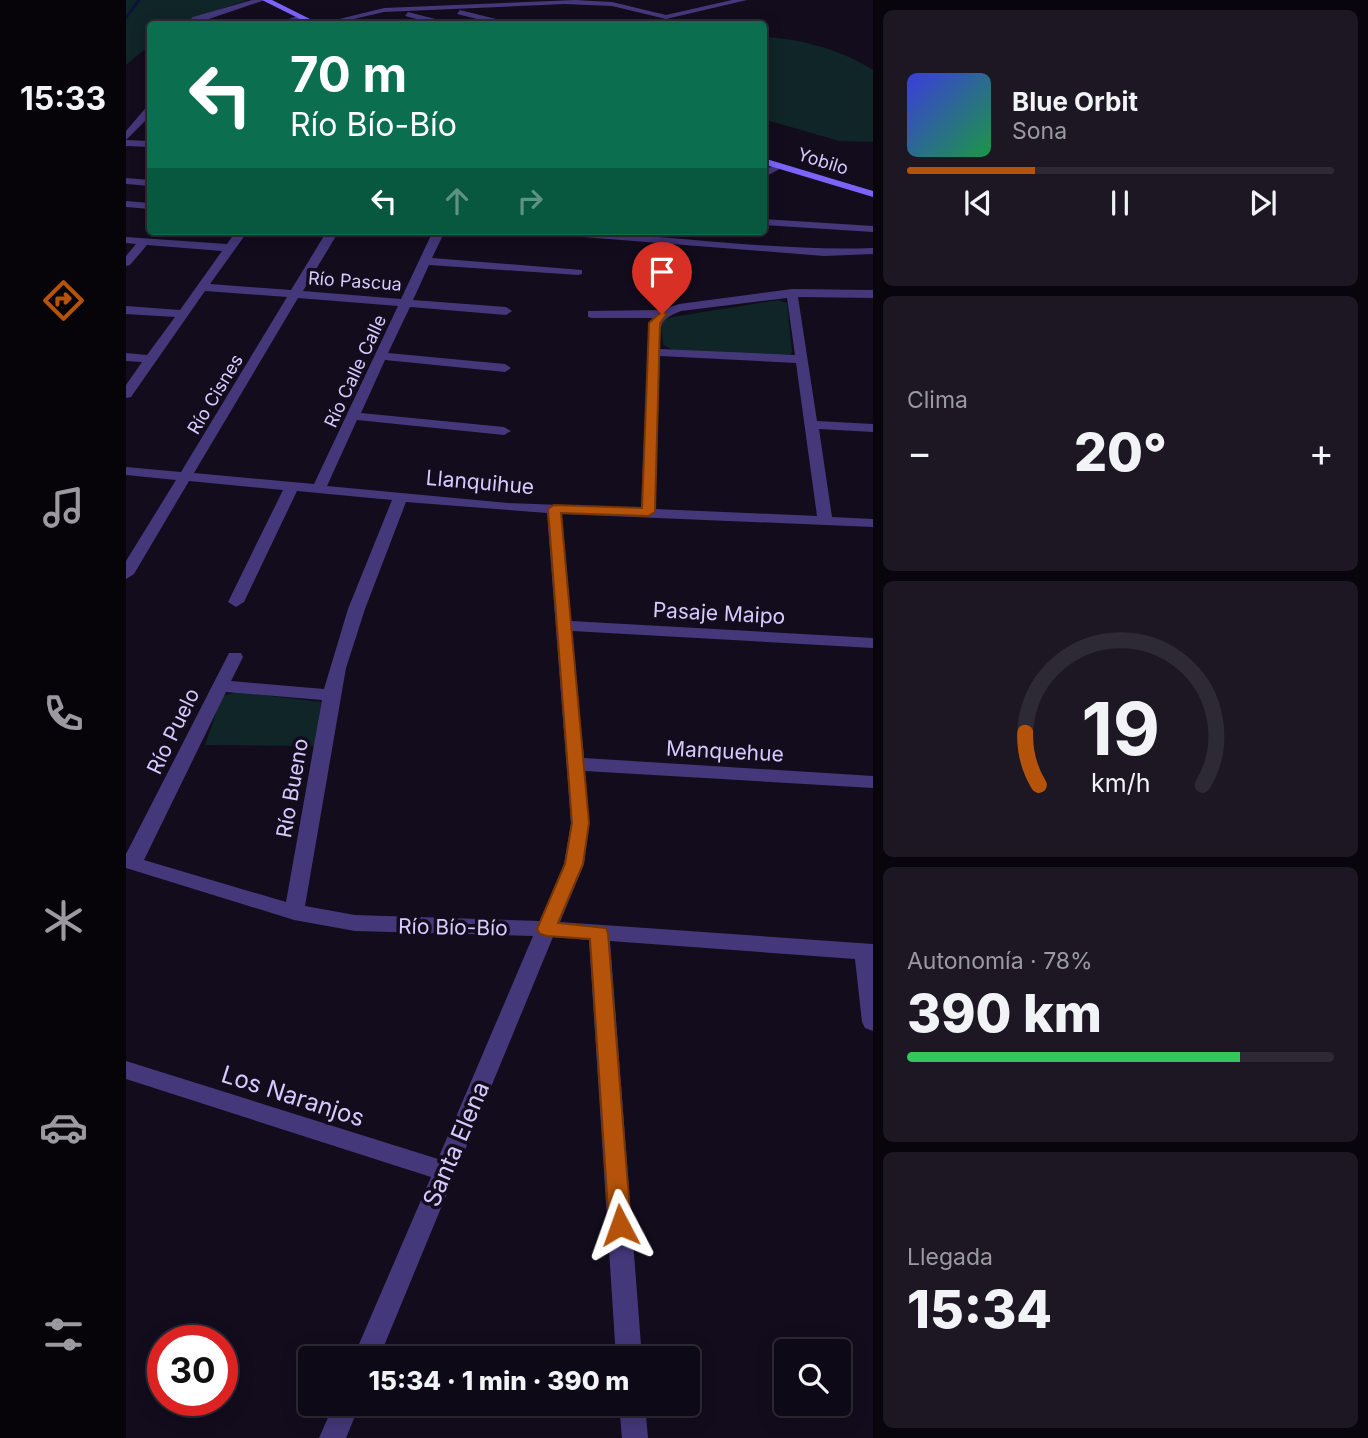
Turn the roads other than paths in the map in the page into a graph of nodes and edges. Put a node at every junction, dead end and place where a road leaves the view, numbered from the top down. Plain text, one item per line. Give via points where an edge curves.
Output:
1 (264, 0) edge
2 (743, 0) edge
3 (444, 8) junction
4 (394, 10) junction
5 (298, 18) junction
6 (193, 21) edge
7 (288, 21) edge
8 (307, 21) edge
9 (334, 21) edge
10 (432, 21) edge
11 (494, 21) edge
12 (147, 114) edge
13 (126, 137) edge
14 (126, 143) edge
15 (147, 144) edge
16 (767, 162) edge
17 (780, 166) junction
18 (767, 173) edge
19 (126, 181) edge
20 (147, 183) edge
21 (873, 194) edge
22 (126, 204) edge
23 (147, 206) edge
24 (767, 222) edge
25 (873, 229) edge
26 (239, 235) edge
27 (331, 235) edge
28 (437, 235) edge
29 (596, 235) edge
30 (126, 240) edge
31 (144, 241) junction
32 (230, 248) junction
33 (873, 251) edge
34 (426, 261) junction
35 (126, 263) edge
36 (578, 272) dead end
37 (202, 287) junction
38 (792, 293) junction
39 (295, 294) junction
40 (873, 294) edge
41 (406, 303) junction
42 (126, 310) edge
43 (506, 311) dead end
44 (182, 314) junction
45 (592, 314) dead end
46 (662, 314) junction
47 (654, 352) junction
48 (381, 356) junction
49 (126, 357) edge
50 (150, 359) junction
51 (802, 359) junction
52 (505, 368) dead end
53 (126, 394) edge
54 (353, 416) junction
55 (811, 425) junction
56 (873, 428) edge
57 (504, 431) dead end
58 (126, 471) edge
59 (186, 475) junction
60 (292, 486) junction
61 (319, 488) junction
62 (401, 496) junction
63 (554, 509) junction
64 (648, 512) junction
65 (825, 520) junction
66 (873, 523) edge
67 (126, 575) edge
68 (236, 602) dead end
69 (563, 626) junction
70 (873, 643) edge
71 (235, 657) dead end
72 (220, 687) junction
73 (329, 695) junction
74 (575, 764) junction
75 (873, 782) edge
76 (129, 862) edge
77 (294, 912) junction
78 (547, 929) junction
79 (599, 933) junction
80 (868, 952) edge
81 (873, 1022) edge
82 (126, 1070) edge
83 (445, 1171) junction
84 (371, 1346) edge
85 (628, 1346) edge
86 (342, 1416) edge
87 (633, 1416) edge
88 (332, 1438) edge
89 (635, 1438) edge

1 - 5 main road
1 - 6 street
2 - 3 street via 666,18 588,2
3 - 4 street
3 - 11 street
4 - 9 street
4 - 10 street
5 - 7 street
5 - 8 main road
12 - 13 street
14 - 15 street
16 - 17 main road, Yobilo
17 - 18 street
17 - 21 main road, Yobilo
19 - 20 street
22 - 23 street
24 - 25 street
26 - 32 street
27 - 39 street, Río Cisnes
28 - 34 street, Río Calle Calle
29 - 33 street via 824,253
30 - 31 street
31 - 32 street
31 - 35 street
32 - 37 street
34 - 36 street
34 - 41 street, Río Calle Calle
37 - 39 street, Río Pascua
37 - 44 street
38 - 40 street
38 - 46 street
38 - 51 street
39 - 41 street, Río Pascua
39 - 59 street, Río Cisnes
41 - 43 street, Río Pascua
41 - 48 street, Río Calle Calle
42 - 44 street
44 - 50 street
45 - 46 street
46 - 47 street via 655,323
47 - 51 street
47 - 64 street
48 - 52 street
48 - 54 street, Río Calle Calle
49 - 50 street
50 - 53 street
51 - 55 street
54 - 57 street
54 - 61 street, Río Calle Calle
55 - 56 street
55 - 65 street
58 - 59 street, Llanquihue
59 - 60 street, Llanquihue
59 - 67 street, Río Cisnes
60 - 61 street, Llanquihue
60 - 68 street
61 - 62 street, Llanquihue
62 - 63 street, Llanquihue
62 - 73 street, Río Bueno
63 - 64 street, Llanquihue
63 - 69 street, Santa Elena
64 - 65 street, Llanquihue
65 - 66 street, Llanquihue
69 - 70 street, Pasaje Maipo
69 - 74 street, Santa Elena
71 - 72 street, Río Puelo
72 - 73 street
72 - 76 street, Río Puelo
73 - 77 street, Río Bueno
74 - 75 street, Manquehue
74 - 78 street, Santa Elena via 579,844
76 - 77 street, Río Bío-Bío
77 - 78 street, Río Bío-Bío via 367,924
78 - 79 street, Río Bío-Bío
78 - 83 street, Santa Elena
79 - 80 street, Río Bío-Bío
79 - 85 street
80 - 81 street
82 - 83 street, Los Naranjos
83 - 84 street, Santa Elena
86 - 88 street
87 - 89 street

